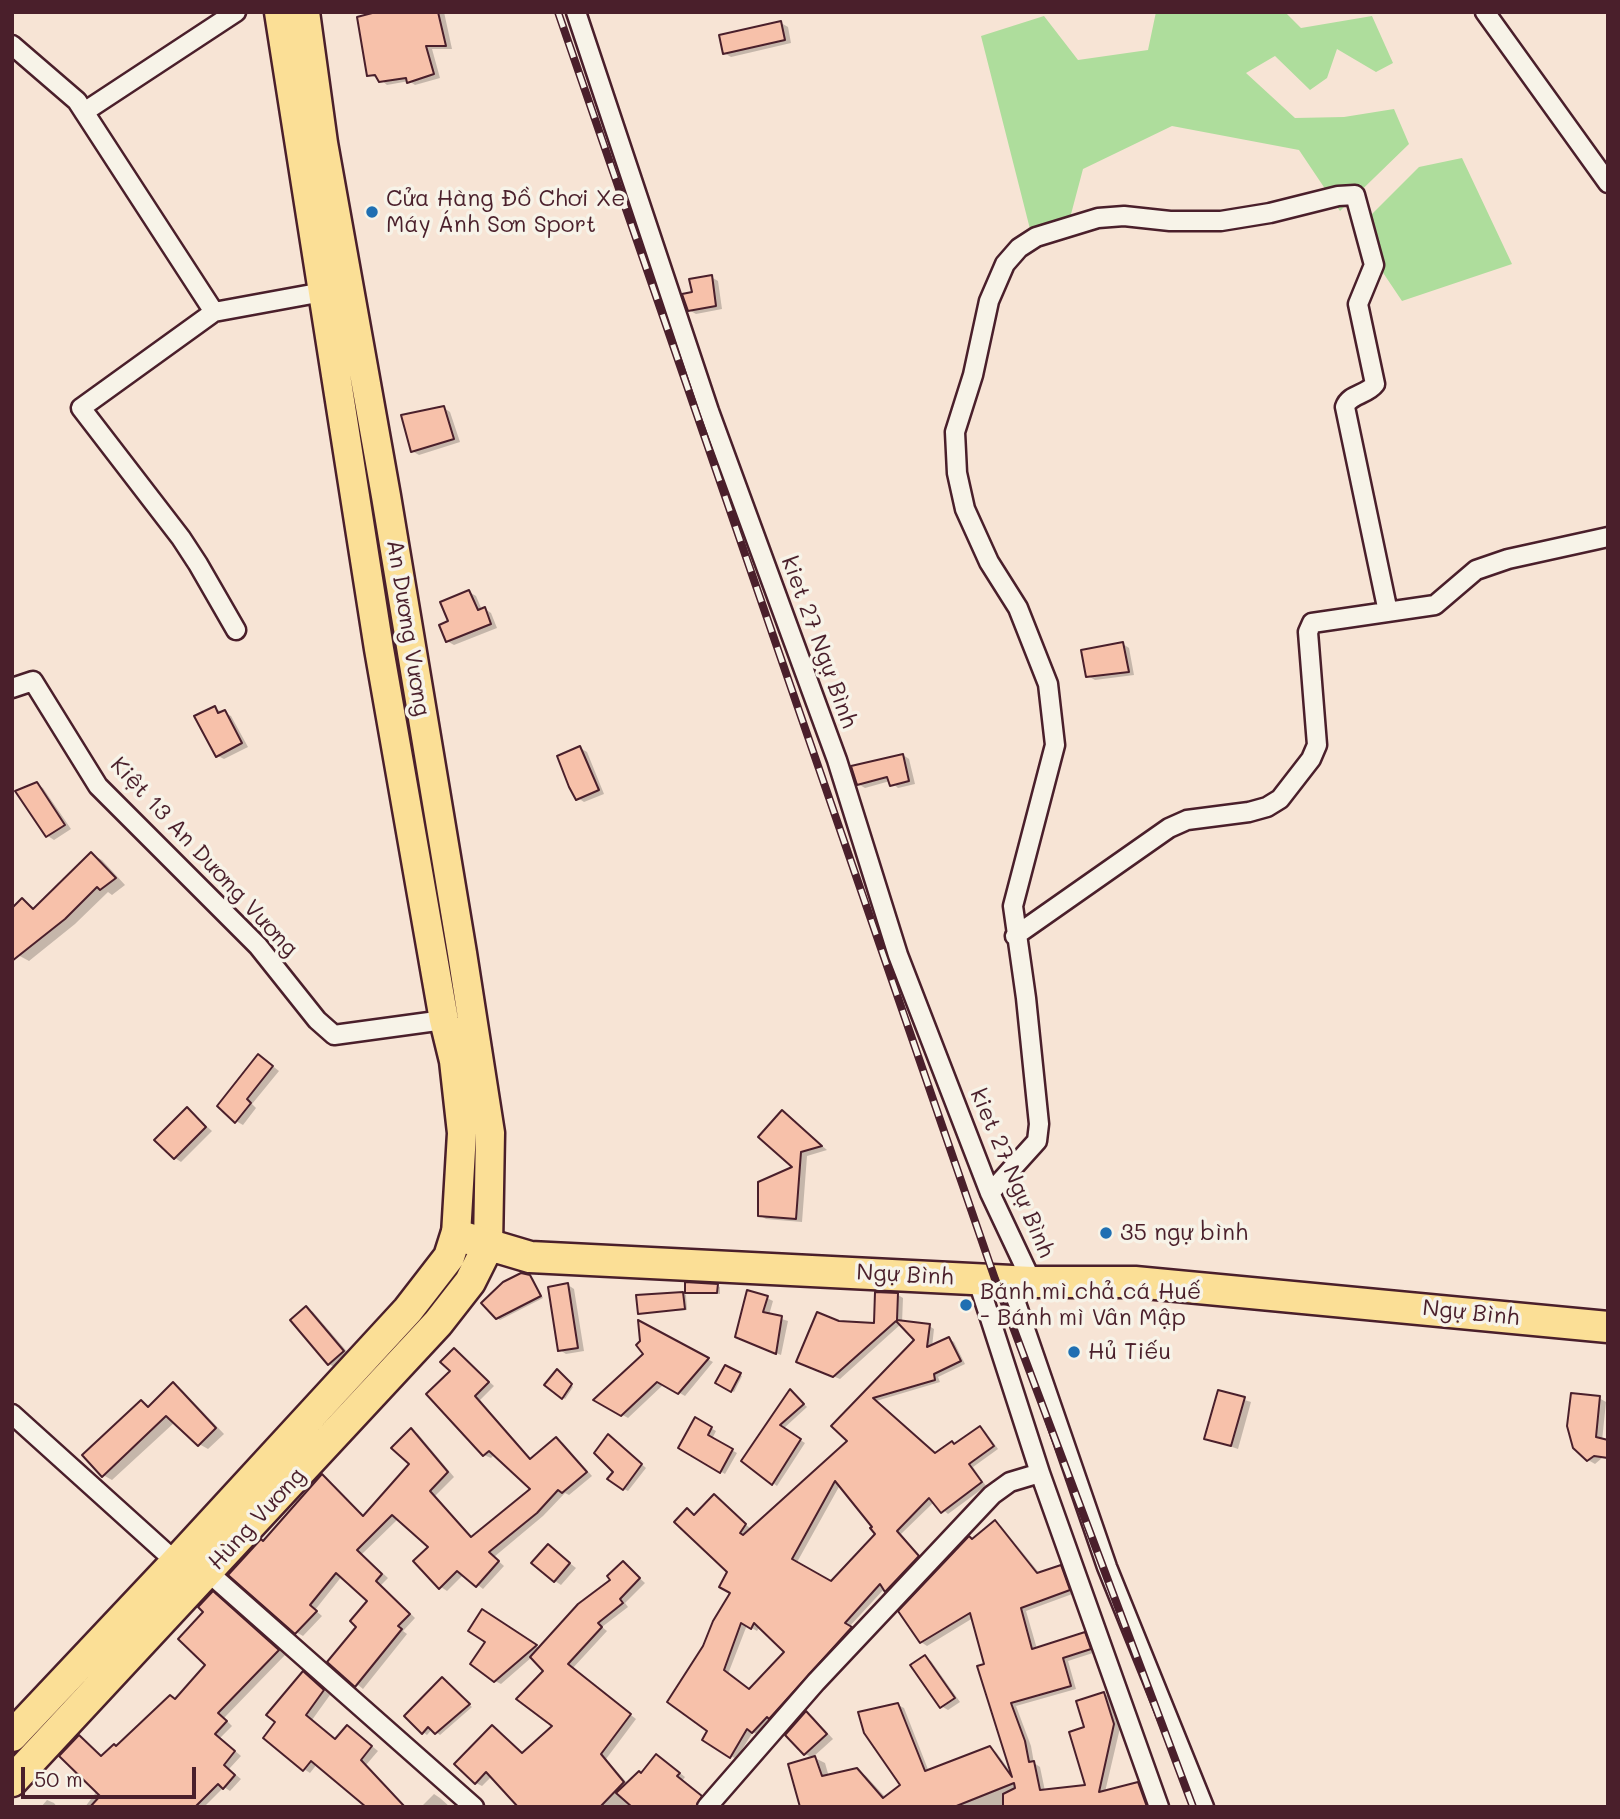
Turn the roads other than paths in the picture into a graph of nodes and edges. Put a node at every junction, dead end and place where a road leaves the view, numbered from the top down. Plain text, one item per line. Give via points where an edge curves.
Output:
1 (236, 12) edge
2 (279, 12) edge
3 (305, 12) edge
4 (576, 12) edge
5 (1485, 12) edge
6 (12, 45) edge
7 (84, 112) junction
8 (1608, 183) edge
9 (323, 292) junction
10 (214, 312) junction
11 (341, 409) junction
12 (370, 410) junction
13 (1608, 537) edge
14 (1388, 612) junction
15 (236, 630) dead end
16 (12, 688) edge
17 (1016, 936) junction
18 (444, 1020) junction
19 (990, 1193) junction
20 (456, 1235) junction
21 (488, 1246) junction
22 (977, 1278) junction
23 (1020, 1281) junction
24 (1608, 1327) edge
25 (12, 1414) edge
26 (1040, 1473) junction
27 (177, 1562) junction
28 (208, 1572) junction
29 (12, 1736) edge
30 (12, 1782) edge
31 (474, 1807) edge
32 (707, 1807) edge
33 (1159, 1807) edge
34 (1204, 1807) edge

1 - 7 street
2 - 9 main road, An Dương Vương
3 - 12 main road, An Dương Vương via 323,144
4 - 19 street, kiet 27 Ngự Bình via 709,411 837,760 898,955
5 - 8 street
6 - 7 street
7 - 10 street
9 - 10 street
9 - 11 main road, An Dương Vương
10 - 15 street via 81,408 181,538
11 - 12 main road
11 - 18 main road, An Dương Vương
12 - 21 main road, An Dương Vương via 490,1133
13 - 14 street via 1508,559 1476,570 1435,605
14 - 17 street via 1312,624 1308,632 1317,745 1280,799 1249,812 1187,820 1169,828
14 - 17 street via 1345,407 1349,399 1375,384 1358,304 1374,265 1355,195 1221,221 1098,218 1036,237 1019,248 1005,264 989,301 955,432 965,509 989,562 1018,608 1048,684 1055,745 1013,906
16 - 18 street, Kiệt 13 An Dương Vương via 33,681 98,786 258,946 334,1035
17 - 19 street via 1039,1124 1033,1147
18 - 20 main road, An Dương Vương via 454,1061 461,1133
19 - 23 street, kiet 27 Ngự Bình
20 - 21 highway, Ngự Bình
20 - 27 highway, Hùng Vương via 449,1256 408,1310
21 - 22 highway, Ngự Bình via 530,1257
21 - 28 highway, Hùng Vương via 470,1282 438,1323
22 - 23 highway, Ngự Bình
22 - 26 street
23 - 24 highway, Ngự Bình via 1135,1282
23 - 34 street, kiet 27 Ngự Bình via 1107,1567
25 - 27 street
26 - 32 street via 1010,1482 992,1495 816,1682
26 - 33 street
27 - 29 highway, Hùng Vương
28 - 30 highway, Hùng Vương
28 - 31 street

